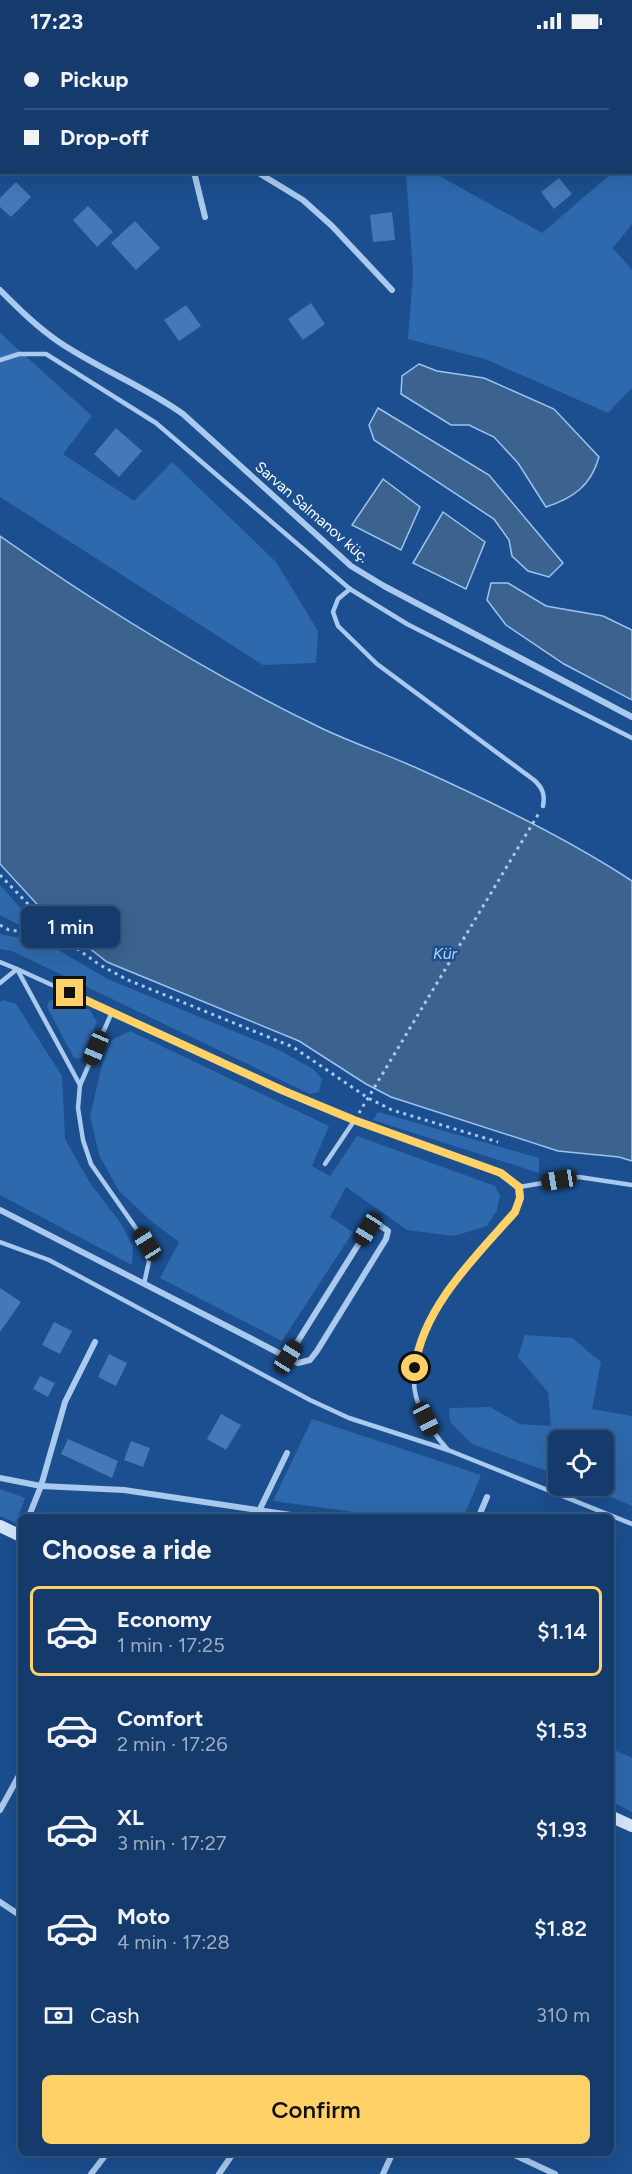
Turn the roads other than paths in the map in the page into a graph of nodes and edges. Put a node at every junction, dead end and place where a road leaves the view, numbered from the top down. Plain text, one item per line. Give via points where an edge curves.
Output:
1 (194, 174) edge
2 (260, 174) edge
3 (205, 217) dead end
4 (0, 290) edge
5 (392, 290) dead end
6 (0, 360) edge
7 (350, 589) junction
8 (632, 717) edge
9 (632, 738) edge
10 (543, 806) road end
11 (0, 962) edge
12 (17, 969) junction
13 (0, 983) edge
14 (112, 1012) junction
15 (80, 1085) junction
16 (354, 1120) junction
17 (325, 1164) dead end
18 (632, 1185) edge
19 (519, 1187) junction
20 (0, 1210) edge
21 (0, 1242) edge
22 (144, 1284) junction
23 (94, 1342) dead end
24 (288, 1357) junction
25 (448, 1450) junction
26 (287, 1453) dead end
27 (0, 1478) edge
28 (41, 1486) junction
29 (487, 1497) dead end
30 (259, 1510) junction
31 (30, 1514) edge
32 (285, 1514) edge
33 (480, 1514) edge
34 (607, 1514) edge
35 (614, 1517) edge
36 (632, 1524) edge
37 (0, 1526) edge
38 (18, 1535) edge
39 (18, 1777) edge
40 (0, 1810) edge
41 (614, 1818) edge
42 (632, 1826) edge
43 (0, 1902) edge
44 (18, 1914) edge
45 (105, 2156) edge
46 (231, 2156) edge
47 (391, 2156) edge
48 (517, 2156) edge
49 (91, 2174) edge
50 (219, 2174) edge
51 (384, 2174) edge
52 (555, 2174) edge

1 - 3 street
2 - 5 street via 303,200
4 - 8 street, Sarvan Salmanov küç. via 31,321 62,343 154,393 183,414 351,566
6 - 7 lane via 18,354 46,354 156,423
7 - 9 lane via 407,624
7 - 10 lane via 338,599 333,612 345,633 377,664 534,780 545,798
11 - 12 lane
12 - 13 lane
12 - 14 lane
12 - 15 lane
14 - 15 lane
14 - 16 lane
15 - 22 lane via 78,1108 91,1164 147,1244 149,1261
16 - 17 lane
16 - 19 lane via 501,1173
18 - 19 lane via 579,1177
19 - 25 lane via 515,1212 442,1301 417,1354 413,1382 419,1404 433,1433
20 - 22 street
21 - 25 lane via 49,1260 310,1400 350,1418
22 - 24 street
23 - 28 street via 65,1402
24 - 24 street via 304,1362 317,1352 386,1239 388,1231 384,1226 378,1224 368,1229
25 - 34 lane
26 - 30 street
27 - 28 street
28 - 30 street via 124,1490
28 - 31 street
29 - 33 street
30 - 32 street
35 - 36 lane
37 - 38 street
39 - 40 street
41 - 42 street
43 - 44 street
45 - 49 street
46 - 50 street
47 - 51 street
48 - 52 street

